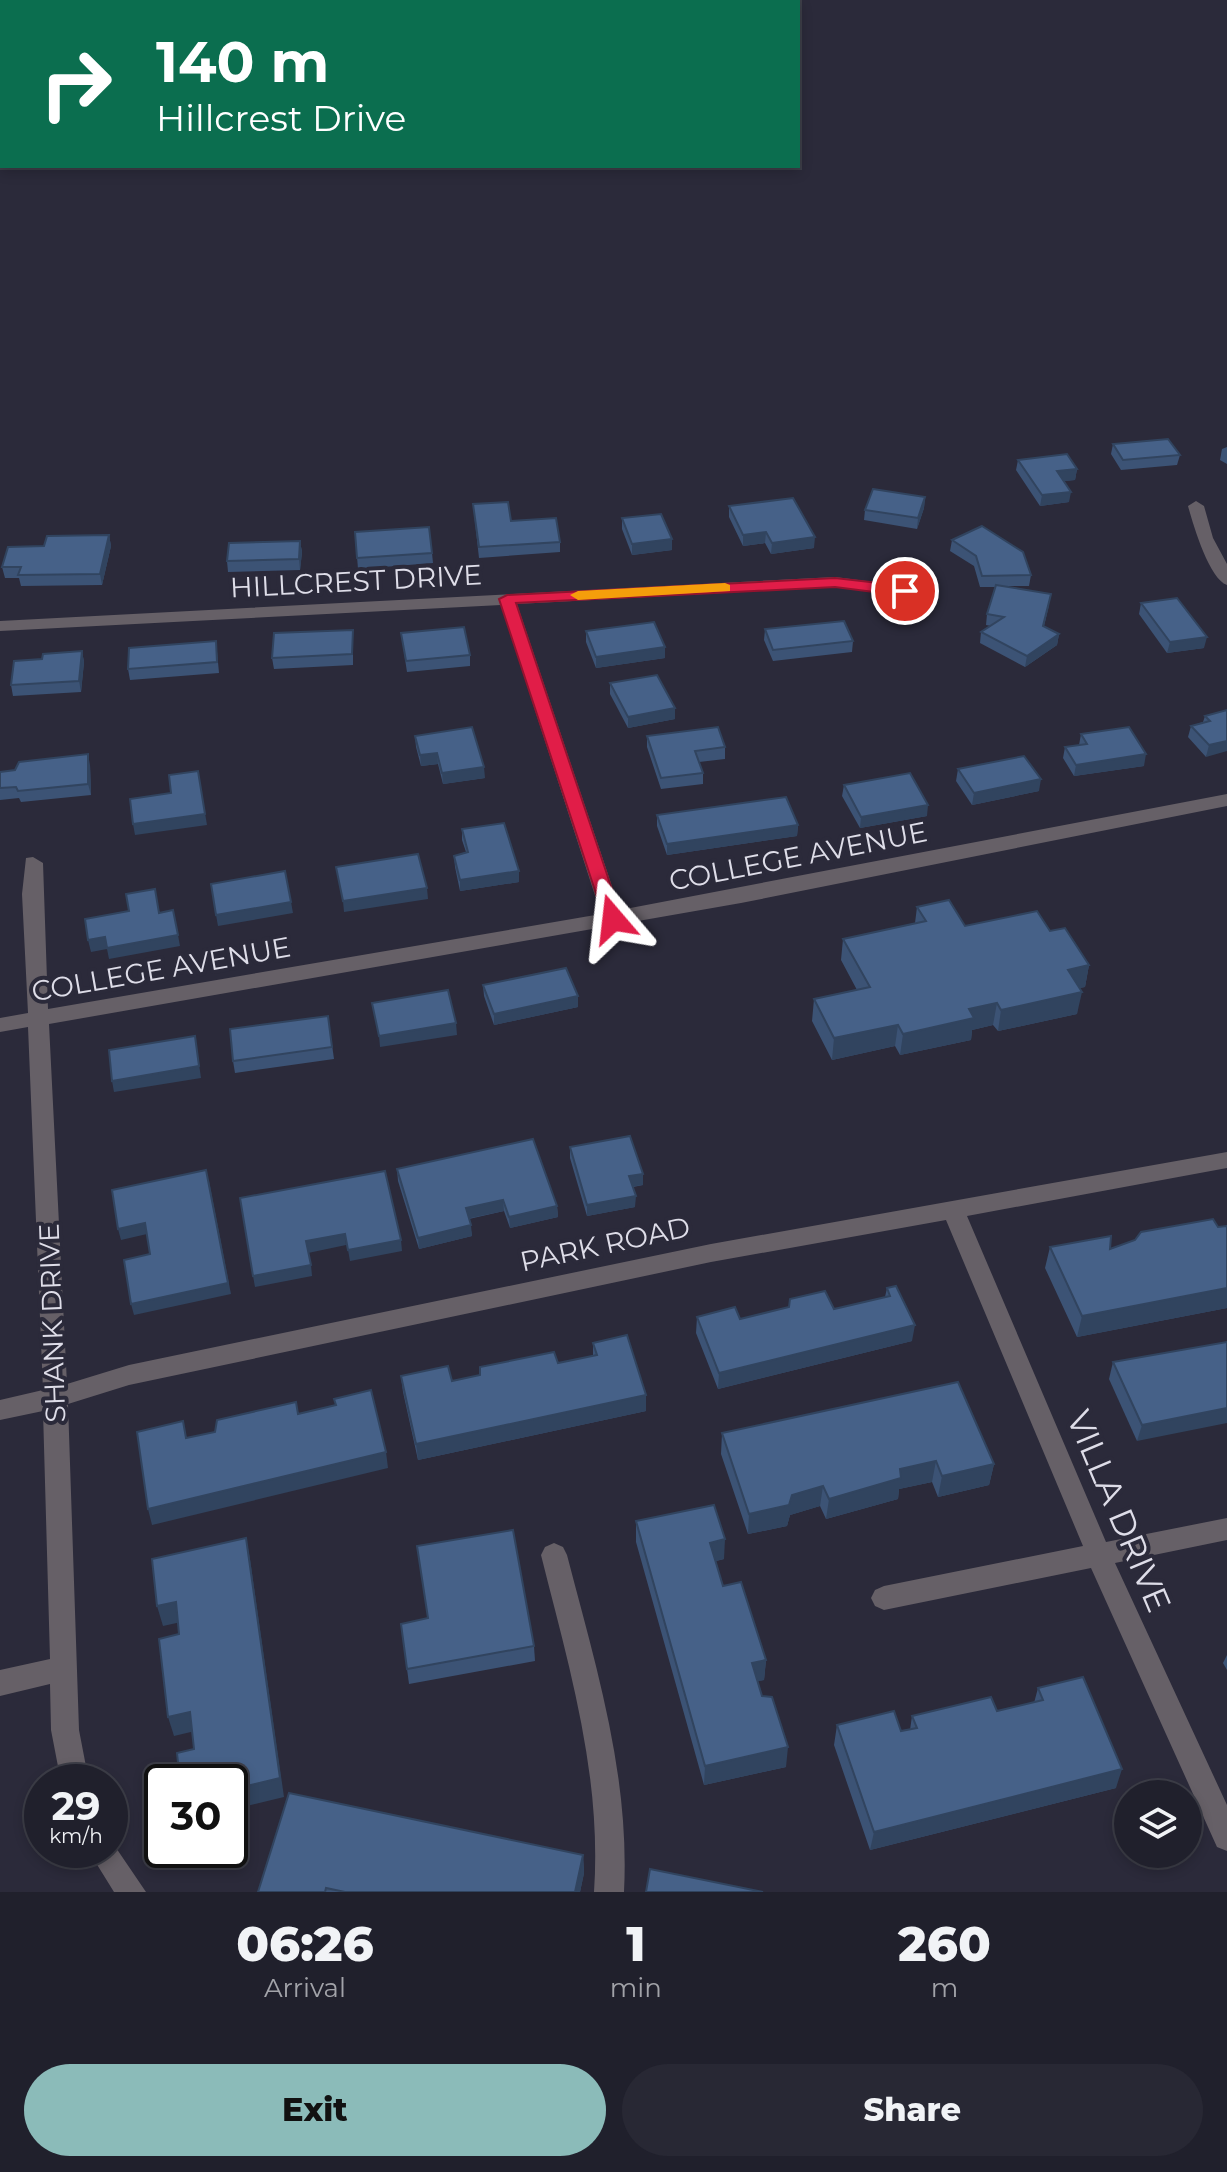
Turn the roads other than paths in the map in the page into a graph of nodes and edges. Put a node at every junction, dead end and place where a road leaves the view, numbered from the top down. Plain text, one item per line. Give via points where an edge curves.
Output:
1 (1196, 506) dead end
2 (1227, 580) edge
3 (905, 591) dead end
4 (507, 599) junction
5 (0, 626) edge
6 (1227, 800) edge
7 (33, 863) dead end
8 (613, 919) junction
9 (39, 1018) junction
10 (0, 1025) edge
11 (1227, 1160) edge
12 (953, 1210) junction
13 (55, 1398) junction
14 (0, 1410) edge
15 (1227, 1529) edge
16 (554, 1555) dead end
17 (1099, 1555) junction
18 (884, 1598) dead end
19 (63, 1668) junction
20 (0, 1683) edge
21 (72, 1764) edge
22 (1227, 1837) edge
23 (114, 1868) edge
24 (131, 1892) edge
25 (609, 1892) edge

1 - 2 street via 1205,538
3 - 4 street, HILLCREST DRIVE via 835,582
4 - 5 street, HILLCREST DRIVE
4 - 8 street
6 - 8 street, COLLEGE AVENUE
7 - 9 street, SHANK DRIVE
8 - 9 street, COLLEGE AVENUE
9 - 10 street, COLLEGE AVENUE
9 - 13 street, SHANK DRIVE
11 - 12 street, PARK ROAD
12 - 13 street, PARK ROAD via 680,1259 129,1375
12 - 17 street, VILLA DRIVE
13 - 14 street, PARK ROAD
13 - 19 street, SHANK DRIVE
15 - 17 street
16 - 25 street via 607,1778 613,1844
17 - 18 street
17 - 22 street, VILLA DRIVE
19 - 20 street
19 - 21 street, SHANK DRIVE
23 - 24 street

